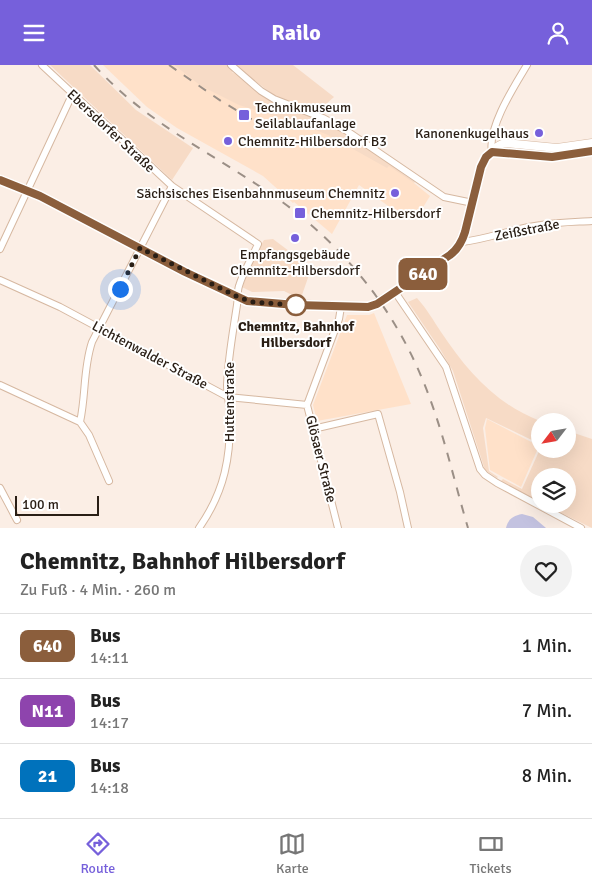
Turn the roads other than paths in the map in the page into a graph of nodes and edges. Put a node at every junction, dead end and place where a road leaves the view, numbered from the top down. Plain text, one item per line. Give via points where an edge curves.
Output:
1 (42, 65) edge
2 (231, 65) edge
3 (527, 65) edge
4 (72, 95) junction
5 (592, 143) edge
6 (592, 151) edge
7 (492, 152) junction
8 (0, 180) edge
9 (172, 186) junction
10 (26, 190) junction
11 (473, 203) junction
12 (592, 221) edge
13 (462, 242) junction
14 (258, 244) joint
15 (140, 248) junction
16 (0, 249) edge
17 (431, 268) tunnel mouth
18 (0, 280) edge
19 (404, 286) tunnel mouth
20 (395, 292) junction
21 (238, 297) junction
22 (341, 307) junction
23 (99, 327) junction
24 (0, 385) edge
25 (228, 397) junction
26 (307, 405) junction
27 (80, 422) junction
28 (313, 429) junction
29 (109, 481) dead end
30 (0, 487) edge
31 (16, 520) dead end
32 (199, 528) edge
33 (338, 528) edge
34 (408, 528) edge
35 (580, 528) edge

1 - 4 street, Ebersdorfer Straße
2 - 11 street via 261,91 347,131 438,194
3 - 7 street via 506,100 491,140
4 - 9 street, Ebersdorfer Straße
4 - 10 street
5 - 7 main road via 557,148 505,143
6 - 7 main road via 552,157
7 - 11 main road via 481,167
8 - 10 main road
9 - 14 street, Ebersdorfer Straße
9 - 15 street
10 - 15 main road
10 - 16 street
11 - 13 main road
12 - 13 street, Zeißstraße via 542,225
13 - 17 main road via 454,252
14 - 21 street, Huttenstraße via 239,286
15 - 21 main road
15 - 23 street
18 - 23 street, Lichtenwalder Straße
19 - 20 main road
20 - 22 main road via 372,307
20 - 35 street via 446,367 480,469 515,494
21 - 22 main road via 256,303
21 - 25 street, Huttenstraße via 230,349
22 - 26 street, Glösaer Straße
23 - 25 street, Lichtenwalder Straße
23 - 27 street via 86,361
24 - 27 street
25 - 26 street, Lichtenwalder Straße
25 - 32 street, Huttenstraße via 230,438 224,477 215,503
26 - 28 street, Glösaer Straße
27 - 29 street
28 - 33 street, Glösaer Straße
28 - 34 street via 378,414
30 - 31 street

